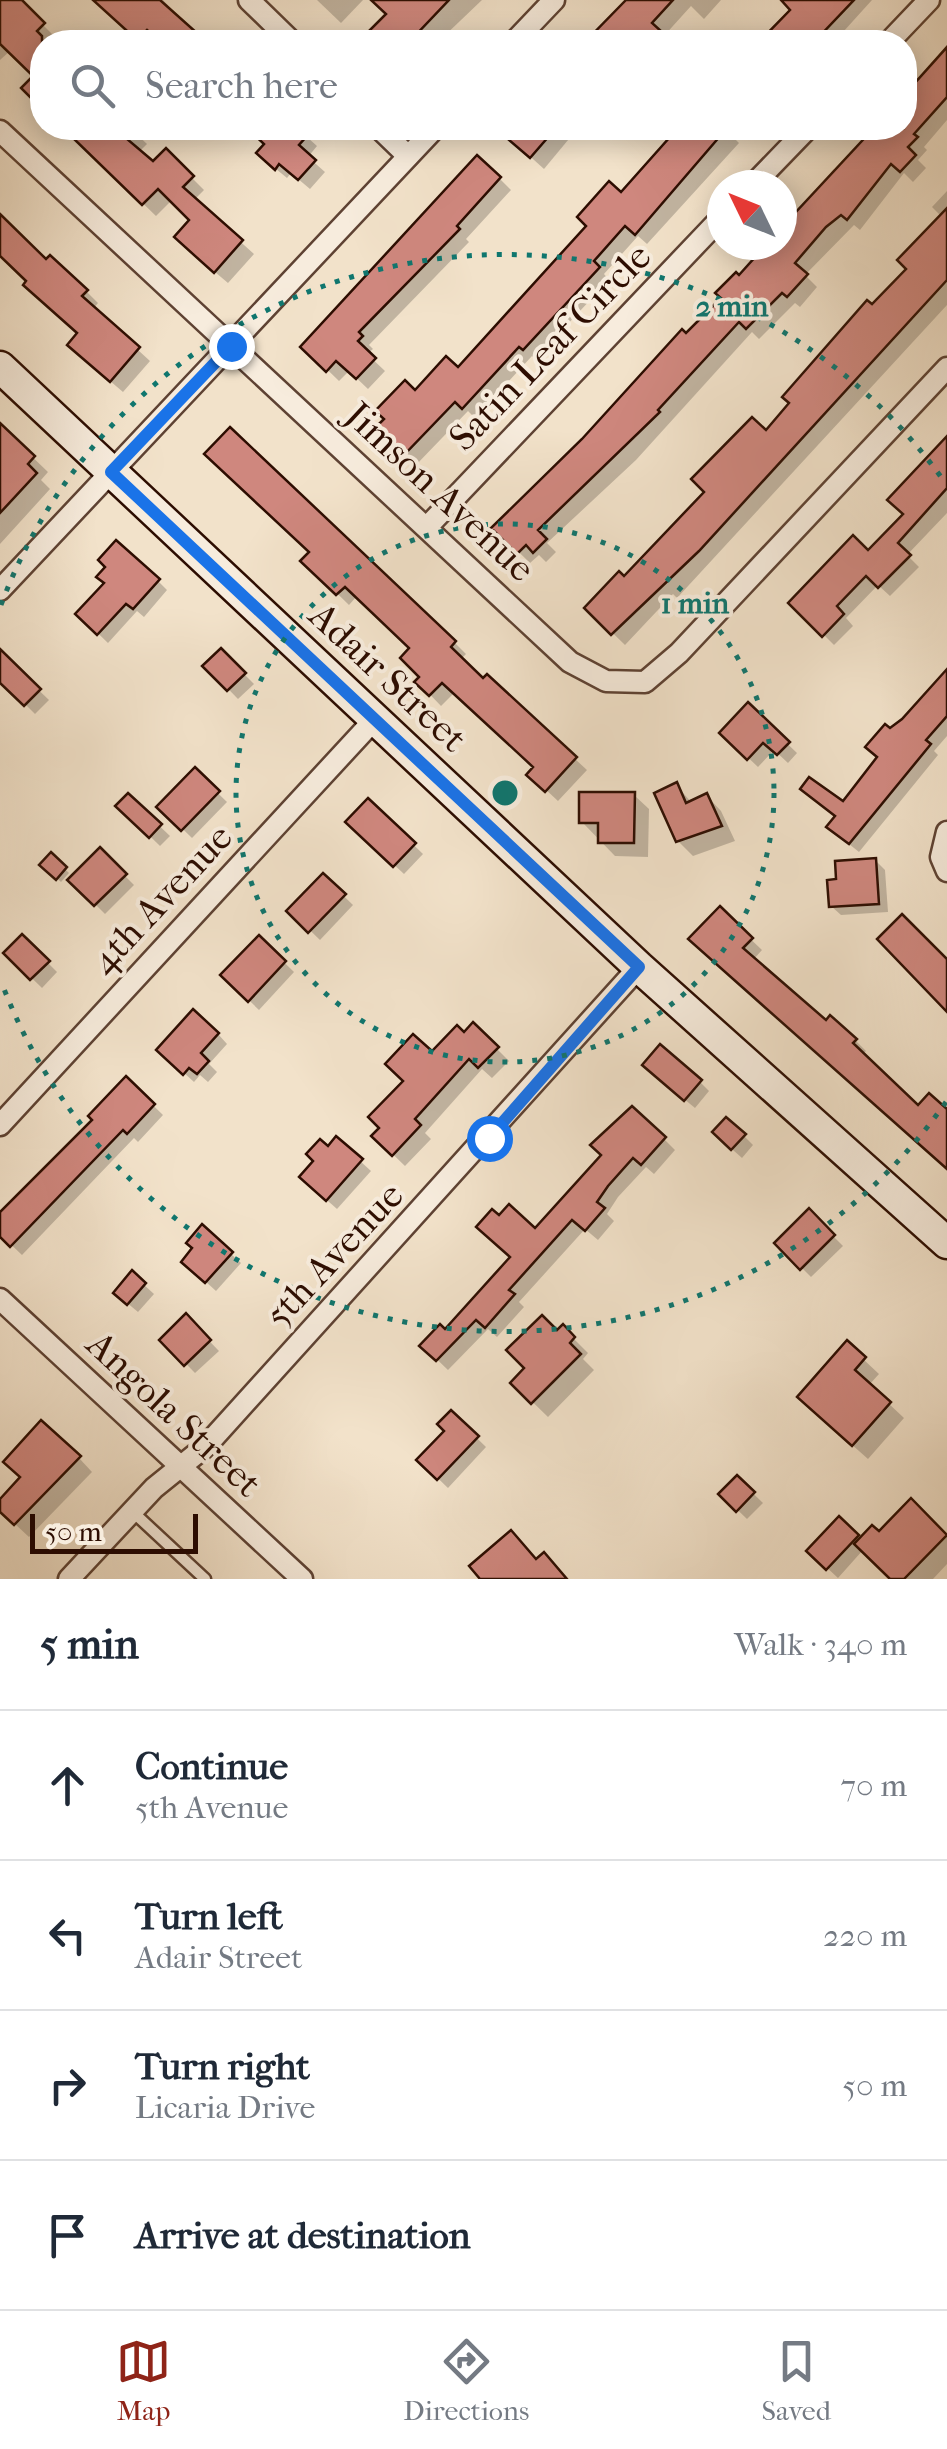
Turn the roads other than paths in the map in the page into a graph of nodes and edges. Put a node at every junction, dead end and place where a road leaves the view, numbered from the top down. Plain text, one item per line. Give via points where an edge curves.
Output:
1 (248, 0) edge
2 (554, 0) edge
3 (930, 0) edge
4 (279, 30) edge
5 (525, 30) edge
6 (901, 30) edge
7 (0, 131) edge
8 (391, 140) edge
9 (423, 140) edge
10 (796, 140) edge
11 (408, 156) junction
12 (767, 170) edge
13 (707, 233) edge
14 (231, 346) junction
15 (0, 367) edge
16 (947, 368) edge
17 (111, 472) junction
18 (428, 526) junction
19 (0, 590) edge
20 (374, 720) junction
21 (947, 832) edge
22 (947, 871) edge
23 (639, 967) junction
24 (0, 1125) edge
25 (947, 1244) edge
26 (0, 1299) edge
27 (181, 1468) junction
28 (132, 1512) junction
29 (69, 1579) edge
30 (205, 1579) edge
31 (302, 1579) edge

1 - 4 street
2 - 5 street
3 - 6 street
7 - 14 street, Jimson Avenue
8 - 11 street
9 - 11 street
10 - 12 street
11 - 14 street
13 - 18 street, Satin Leaf Circle
14 - 17 street
14 - 18 street, Jimson Avenue
15 - 17 street, Adair Street
16 - 18 street, Jimson Avenue via 679,654 644,682 606,680 570,662
17 - 19 street
17 - 20 street, Adair Street
20 - 23 street, Adair Street
20 - 24 street, 4th Avenue
21 - 22 street via 940,857
23 - 25 street, Adair Street
23 - 27 street, 5th Avenue
26 - 27 street, Angola Street
27 - 28 street, 5th Avenue
27 - 31 street, Angola Street
28 - 29 street, 5th Avenue
28 - 30 lane

